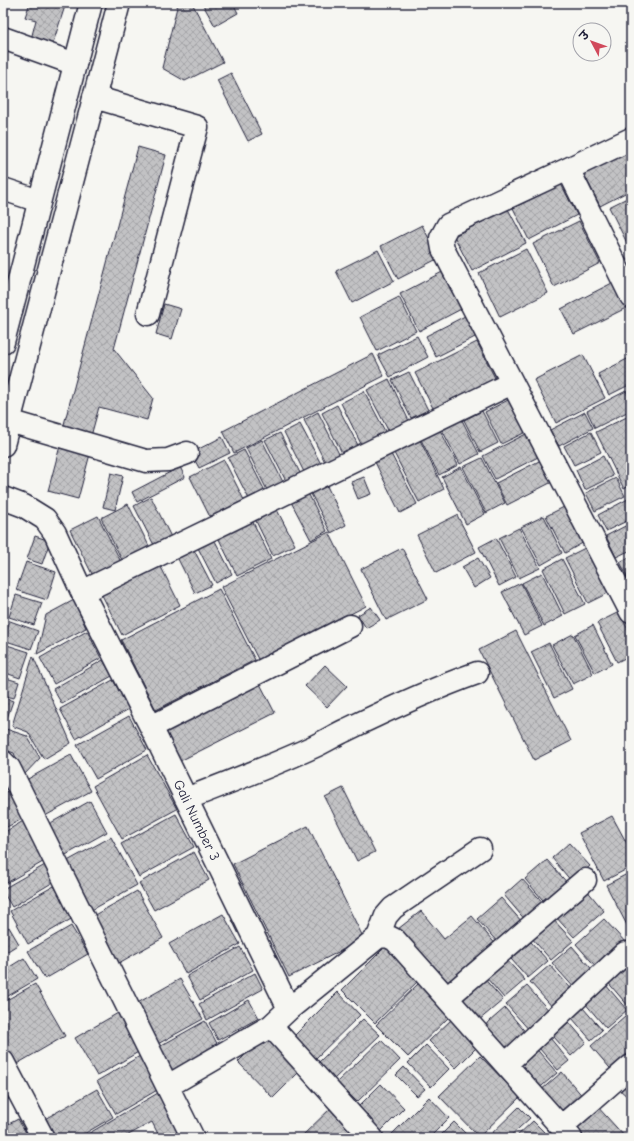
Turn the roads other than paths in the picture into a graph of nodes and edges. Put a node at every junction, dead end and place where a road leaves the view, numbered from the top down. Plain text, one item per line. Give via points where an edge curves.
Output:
1 (91, 3) edge
2 (119, 3) edge
3 (3, 38) edge
4 (75, 64) junction
5 (94, 97) junction
6 (631, 139) edge
7 (568, 169) junction
8 (3, 189) edge
9 (40, 201) junction
10 (631, 296) edge
11 (148, 314) dead end
12 (3, 342) edge
13 (512, 383) junction
14 (10, 421) junction
15 (3, 445) edge
16 (187, 453) dead end
17 (3, 498) edge
18 (82, 592) junction
19 (631, 612) edge
20 (350, 626) dead end
21 (477, 673) dead end
22 (151, 726) junction
23 (3, 762) edge
24 (186, 799) junction
25 (480, 849) dead end
26 (585, 880) dead end
27 (378, 937) junction
28 (626, 953) dead end
29 (447, 998) junction
30 (289, 1009) junction
31 (271, 1026) junction
32 (3, 1062) edge
33 (506, 1064) junction
34 (631, 1066) edge
35 (168, 1086) junction
36 (566, 1132) edge
37 (43, 1138) edge
38 (193, 1138) edge
39 (372, 1138) edge

1 - 4 street
2 - 5 street
3 - 4 street
4 - 9 street
5 - 11 street via 197,127
5 - 14 street
6 - 7 street
7 - 10 street
7 - 13 street via 448,225 441,238 443,249
8 - 9 street
9 - 12 street
13 - 18 street
13 - 19 street
14 - 15 street
14 - 16 street via 146,461 168,460
17 - 18 street, Gali Number 3 via 24,506 45,519 56,533
18 - 22 street, Gali Number 3
20 - 22 street
21 - 24 street via 414,698 279,762
22 - 24 street, Gali Number 3
23 - 35 street via 9,768
24 - 30 street, Gali Number 3
25 - 27 street via 392,908
26 - 29 street
27 - 29 street via 387,936 395,940
27 - 30 street
28 - 33 street
29 - 33 street
30 - 31 street
31 - 35 street
31 - 39 street
32 - 37 street
33 - 36 street
34 - 36 street
35 - 38 street

